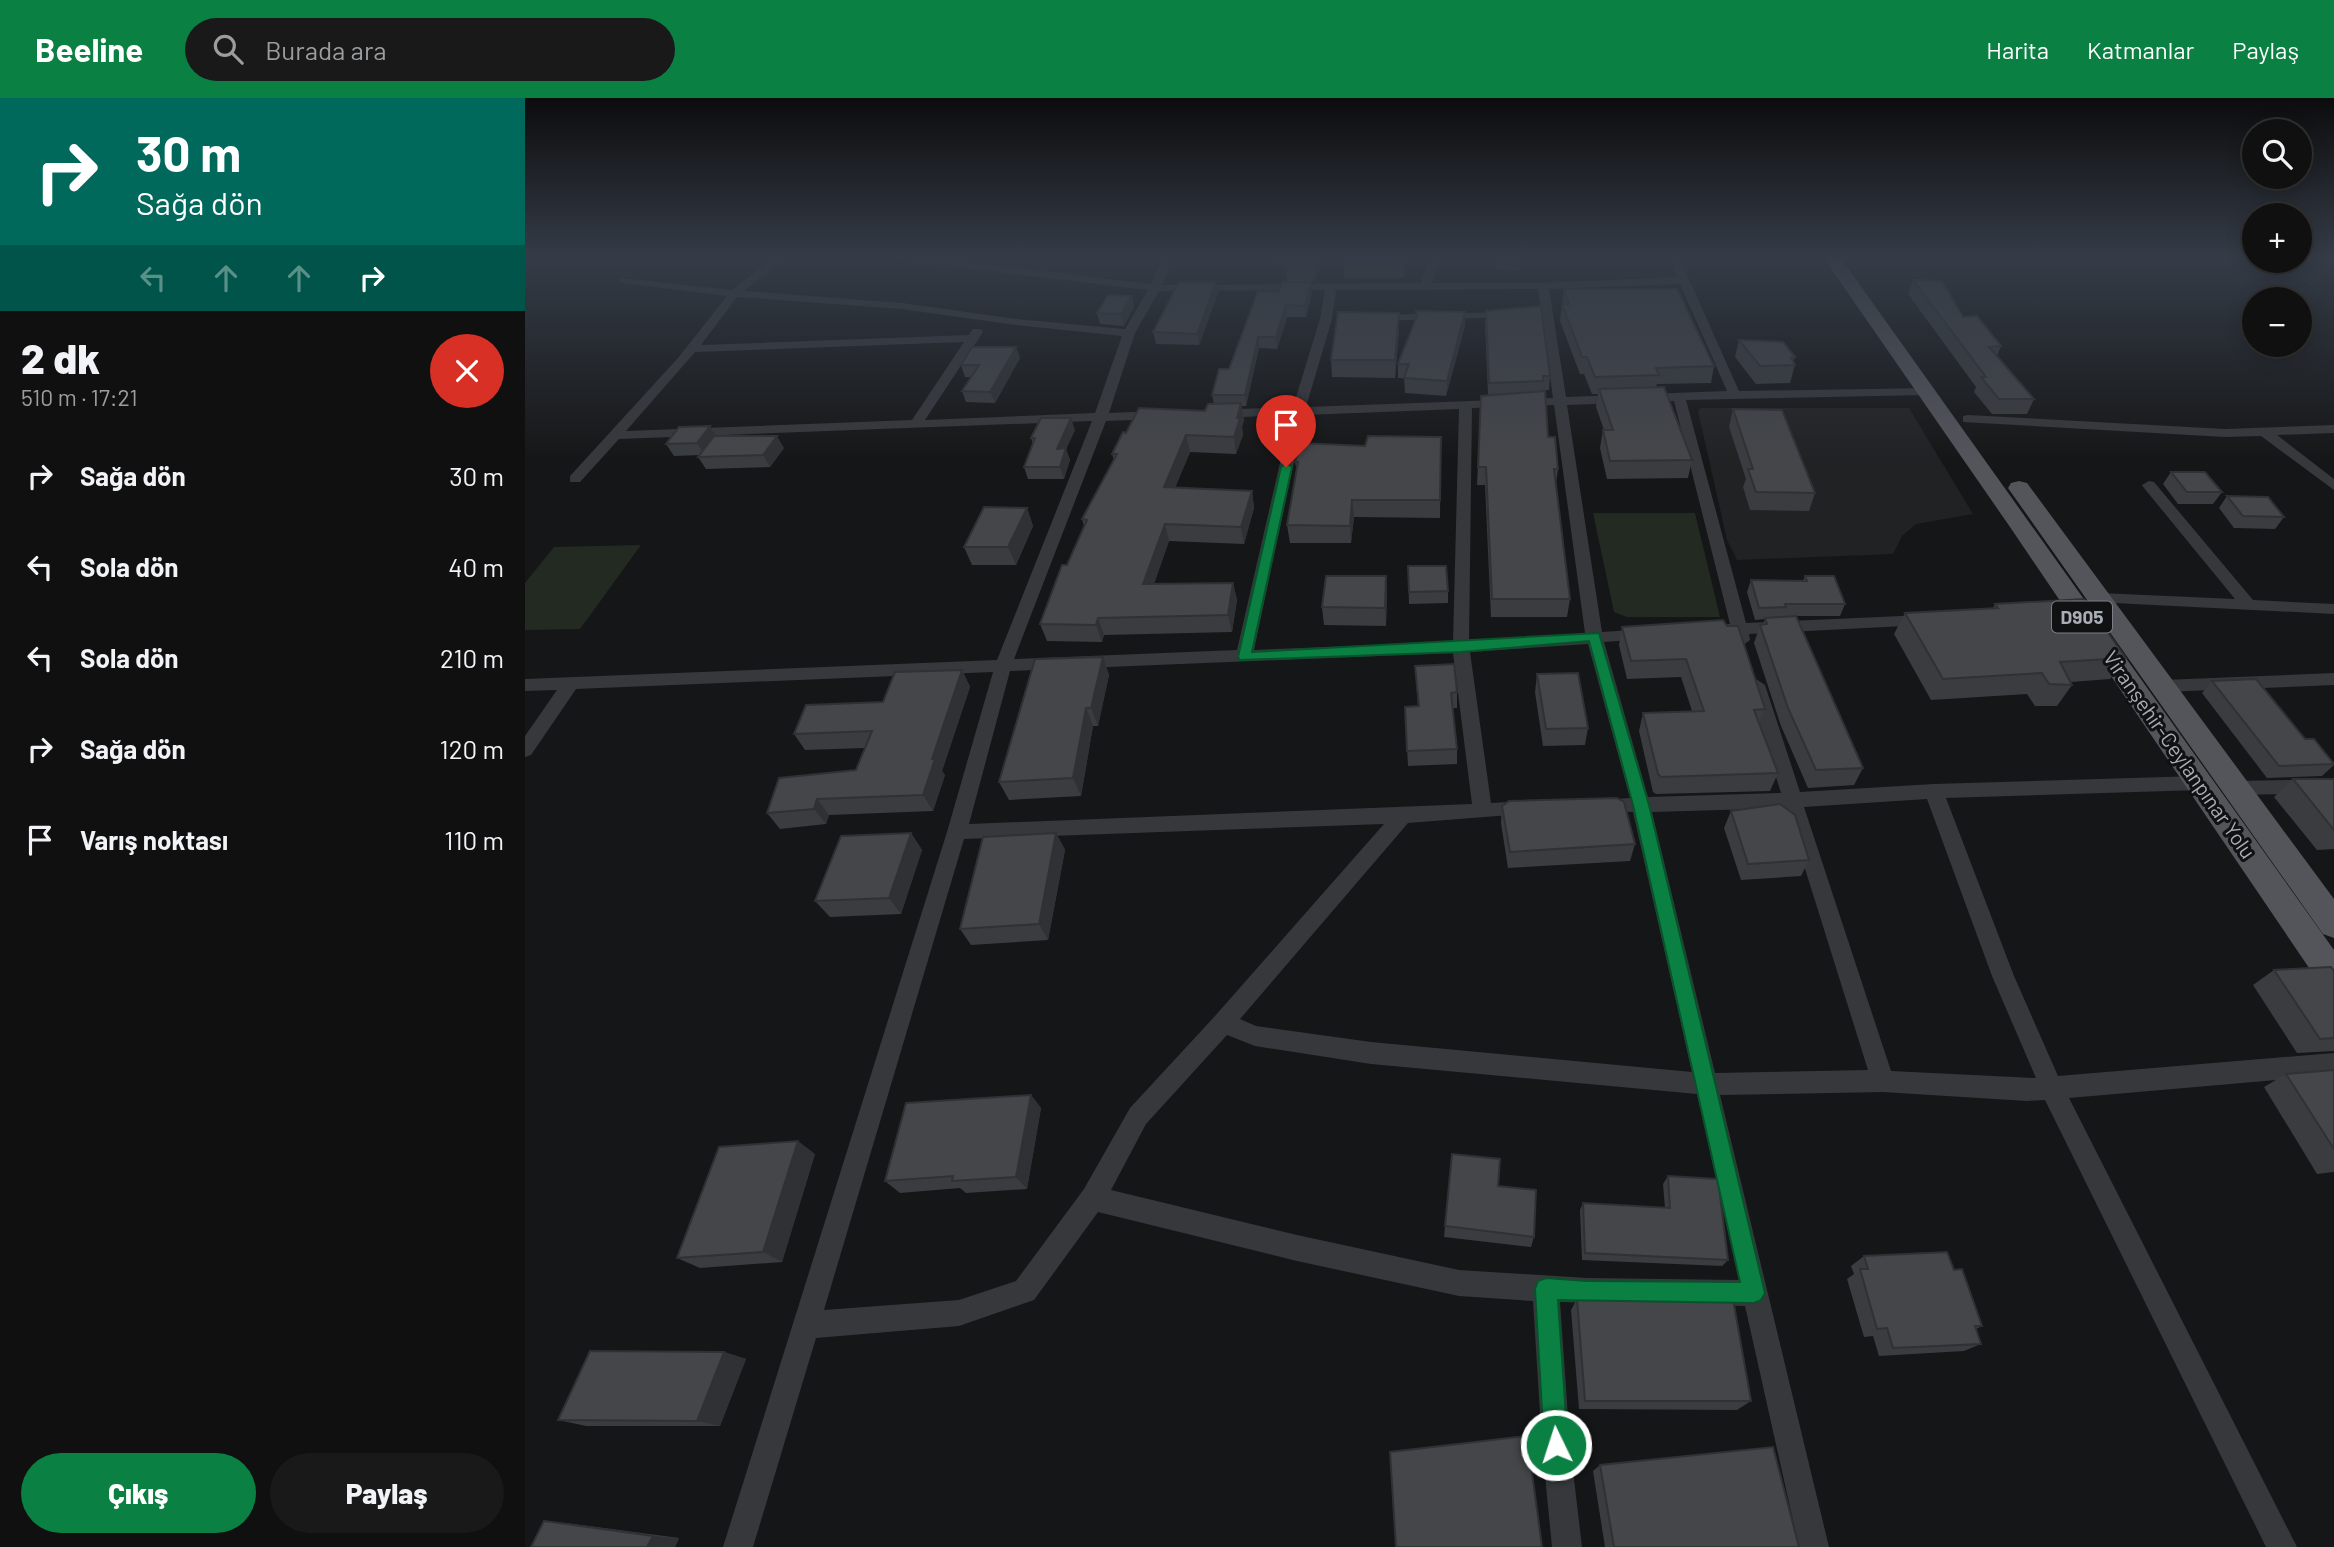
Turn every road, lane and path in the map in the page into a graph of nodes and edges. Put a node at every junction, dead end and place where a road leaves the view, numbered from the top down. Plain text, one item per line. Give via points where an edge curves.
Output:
1 (710, 325) edge
2 (981, 325) edge
3 (1049, 325) edge
4 (1134, 325) edge
5 (1331, 325) edge
6 (1543, 325) edge
7 (1704, 325) edge
8 (1879, 325) edge
9 (1898, 325) edge
10 (1129, 333) junction
11 (972, 338) junction
12 (691, 349) junction
13 (1927, 391) junction
14 (1735, 395) junction
15 (1679, 397) junction
16 (1561, 401) junction
17 (1466, 405) junction
18 (1298, 412) junction
19 (1206, 414) edge
20 (1167, 415) edge
21 (1101, 416) junction
22 (1968, 419) junction
23 (916, 424) junction
24 (2334, 429) edge
25 (2265, 432) junction
26 (615, 435) junction
27 (575, 479) dead end
28 (2149, 485) dead end
29 (2334, 486) edge
30 (2099, 598) junction
31 (2249, 606) junction
32 (2333, 610) edge
33 (1943, 620) edge
34 (1738, 629) junction
35 (1699, 631) edge
36 (1660, 633) edge
37 (1594, 636) junction
38 (1461, 647) junction
39 (1244, 657) junction
40 (1004, 664) junction
41 (2334, 679) edge
42 (570, 684) junction
43 (525, 685) edge
44 (2163, 686) junction
45 (525, 751) edge
46 (2199, 783) junction
47 (2334, 786) edge
48 (2236, 788) junction
49 (1934, 791) junction
50 (1793, 800) junction
51 (1641, 805) junction
52 (1548, 807) edge
53 (1575, 807) edge
54 (1482, 809) junction
55 (1403, 816) junction
56 (957, 832) junction
57 (2334, 924) edge
58 (2334, 977) edge
59 (1223, 1023) junction
60 (2334, 1064) edge
61 (1883, 1081) junction
62 (1704, 1084) junction
63 (2052, 1089) junction
64 (1093, 1198) junction
65 (1546, 1289) junction
66 (1754, 1293) junction
67 (806, 1325) junction
68 (737, 1547) edge
69 (1567, 1547) edge
70 (1814, 1547) edge
71 (2282, 1547) edge

1 - 12 street
2 - 11 street
3 - 10 street
4 - 10 street
5 - 18 street
6 - 16 street
7 - 14 street
8 - 13 main road, Viranşehir-Ceylanpınar Yolu / D905
9 - 22 main road, Viranşehir-Ceylanpınar Yolu / D905
10 - 21 street
11 - 12 street
11 - 23 street
12 - 26 street
13 - 14 street
13 - 46 main road, Viranşehir-Ceylanpınar Yolu / D905 via 2073,614
14 - 15 street
15 - 16 street
15 - 34 street
16 - 17 street
16 - 37 street
17 - 18 street
17 - 38 street
18 - 19 street
18 - 39 street
20 - 21 street
21 - 23 street
21 - 40 street
22 - 25 street
22 - 30 main road, Viranşehir-Ceylanpınar Yolu / D905
23 - 26 street
24 - 25 street
25 - 29 street
26 - 27 street
28 - 31 street
30 - 31 street
30 - 44 main road, Viranşehir-Ceylanpınar Yolu / D905
31 - 32 street
33 - 34 street
34 - 35 street
34 - 50 street
36 - 37 street
37 - 38 street
37 - 51 street
38 - 39 street
38 - 54 street
39 - 40 street
40 - 42 street
40 - 56 street
41 - 44 street
42 - 43 street
42 - 45 street
44 - 48 main road, Viranşehir-Ceylanpınar Yolu / D905
46 - 49 street
46 - 58 main road, Viranşehir-Ceylanpınar Yolu / D905
47 - 48 street
48 - 57 main road, Viranşehir-Ceylanpınar Yolu / D905
49 - 50 street
49 - 63 street via 2003,976
50 - 51 street
50 - 61 street
51 - 53 street
51 - 62 street
52 - 54 street
54 - 55 street
55 - 56 street
55 - 59 street
56 - 67 street
59 - 62 street via 1255,1036 1371,1053
59 - 64 street via 1137,1116
60 - 63 street
61 - 62 street
61 - 63 street
62 - 66 street
63 - 71 street
64 - 65 street via 1459,1283
64 - 67 street via 1025,1291 959,1312
65 - 66 street
65 - 69 street
66 - 70 street
67 - 68 street

